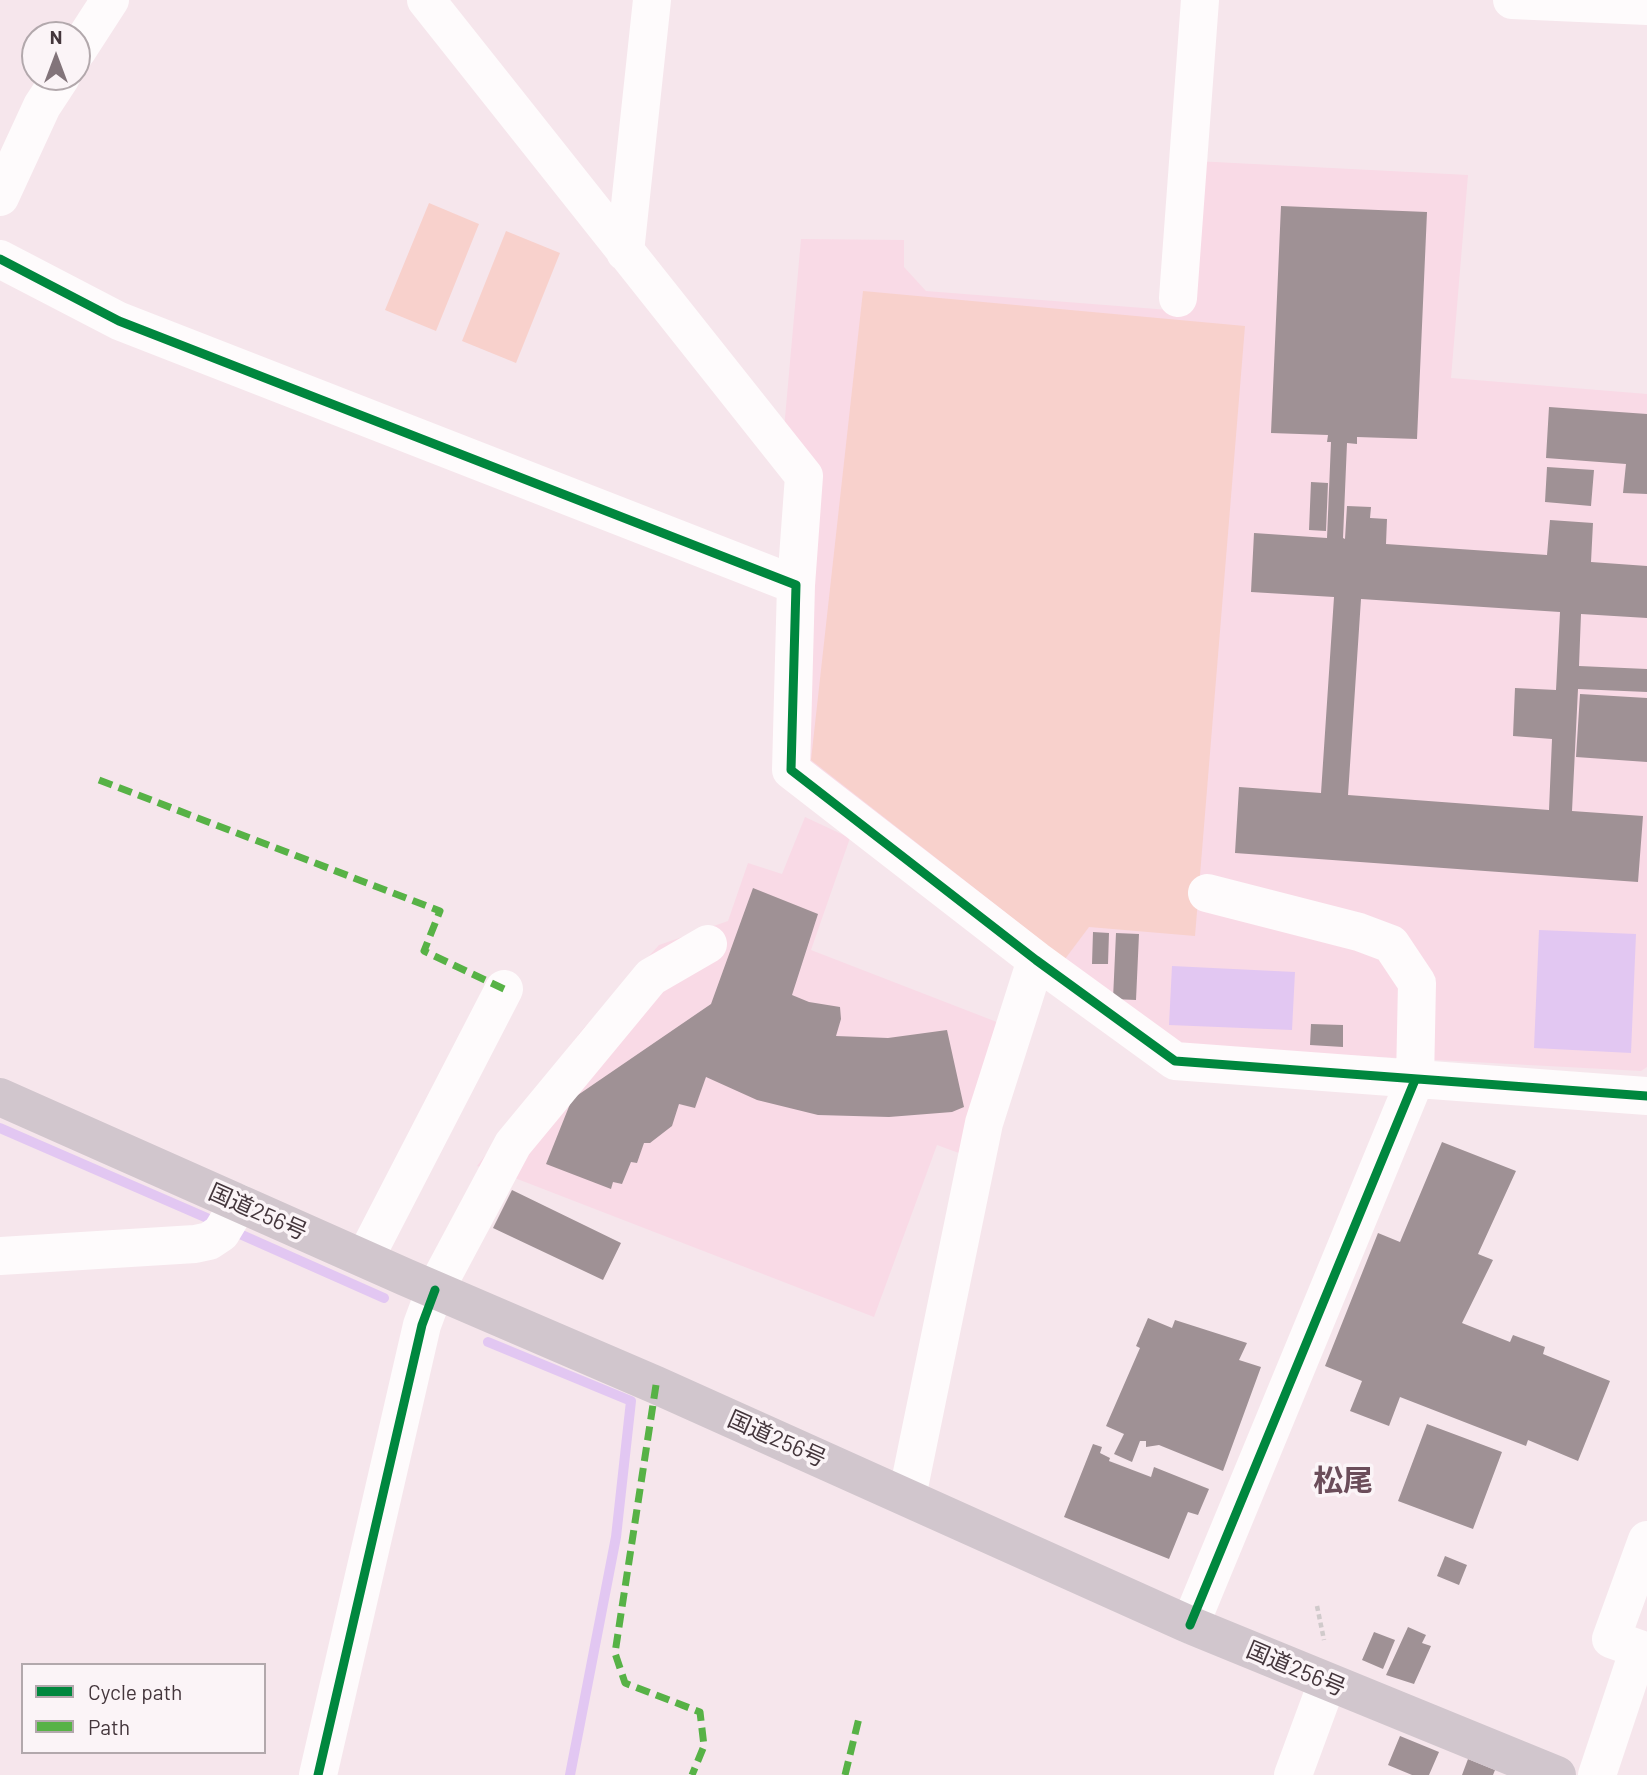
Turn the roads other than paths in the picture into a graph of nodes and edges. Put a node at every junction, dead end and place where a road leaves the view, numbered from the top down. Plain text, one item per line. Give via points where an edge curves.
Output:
1 (110, 0) edge
2 (426, 0) edge
3 (652, 0) edge
4 (1200, 0) edge
5 (1512, 0) edge
6 (1647, 6) edge
7 (91, 29) edge
8 (52, 91) edge
9 (0, 197) edge
10 (625, 252) junction
11 (0, 259) edge
12 (1178, 298) dead end
13 (796, 585) junction
14 (1207, 893) dead end
15 (708, 944) dead end
16 (1036, 960) junction
17 (504, 989) dead end
18 (1415, 1080) junction
19 (1647, 1096) edge
20 (0, 1097) edge
21 (239, 1203) junction
22 (0, 1256) edge
23 (365, 1258) junction
24 (435, 1290) junction
25 (907, 1497) junction
26 (1647, 1540) edge
27 (1190, 1625) junction
28 (1327, 1683) junction
29 (318, 1775) edge
30 (1293, 1775) edge
31 (1557, 1775) edge
32 (1597, 1775) edge

1 - 7 street
2 - 10 street
3 - 10 street
4 - 12 street
5 - 6 street
8 - 9 street
10 - 13 street via 804,476
11 - 13 street via 119,321
13 - 16 street via 791,770
14 - 18 street via 1391,944 1417,983
15 - 24 street via 651,977 513,1144
16 - 18 street via 1175,1062
16 - 25 street via 984,1123
17 - 23 street
18 - 19 street
18 - 27 street
20 - 21 highway, 国道256号
21 - 22 street via 221,1233 209,1241
21 - 23 highway, 国道256号
23 - 24 highway, 国道256号
24 - 25 highway, 国道256号
24 - 29 street via 422,1325
25 - 27 highway, 国道256号
26 - 32 street via 1611,1639 1639,1649
27 - 28 highway, 国道256号
28 - 30 street
28 - 31 highway, 国道256号

